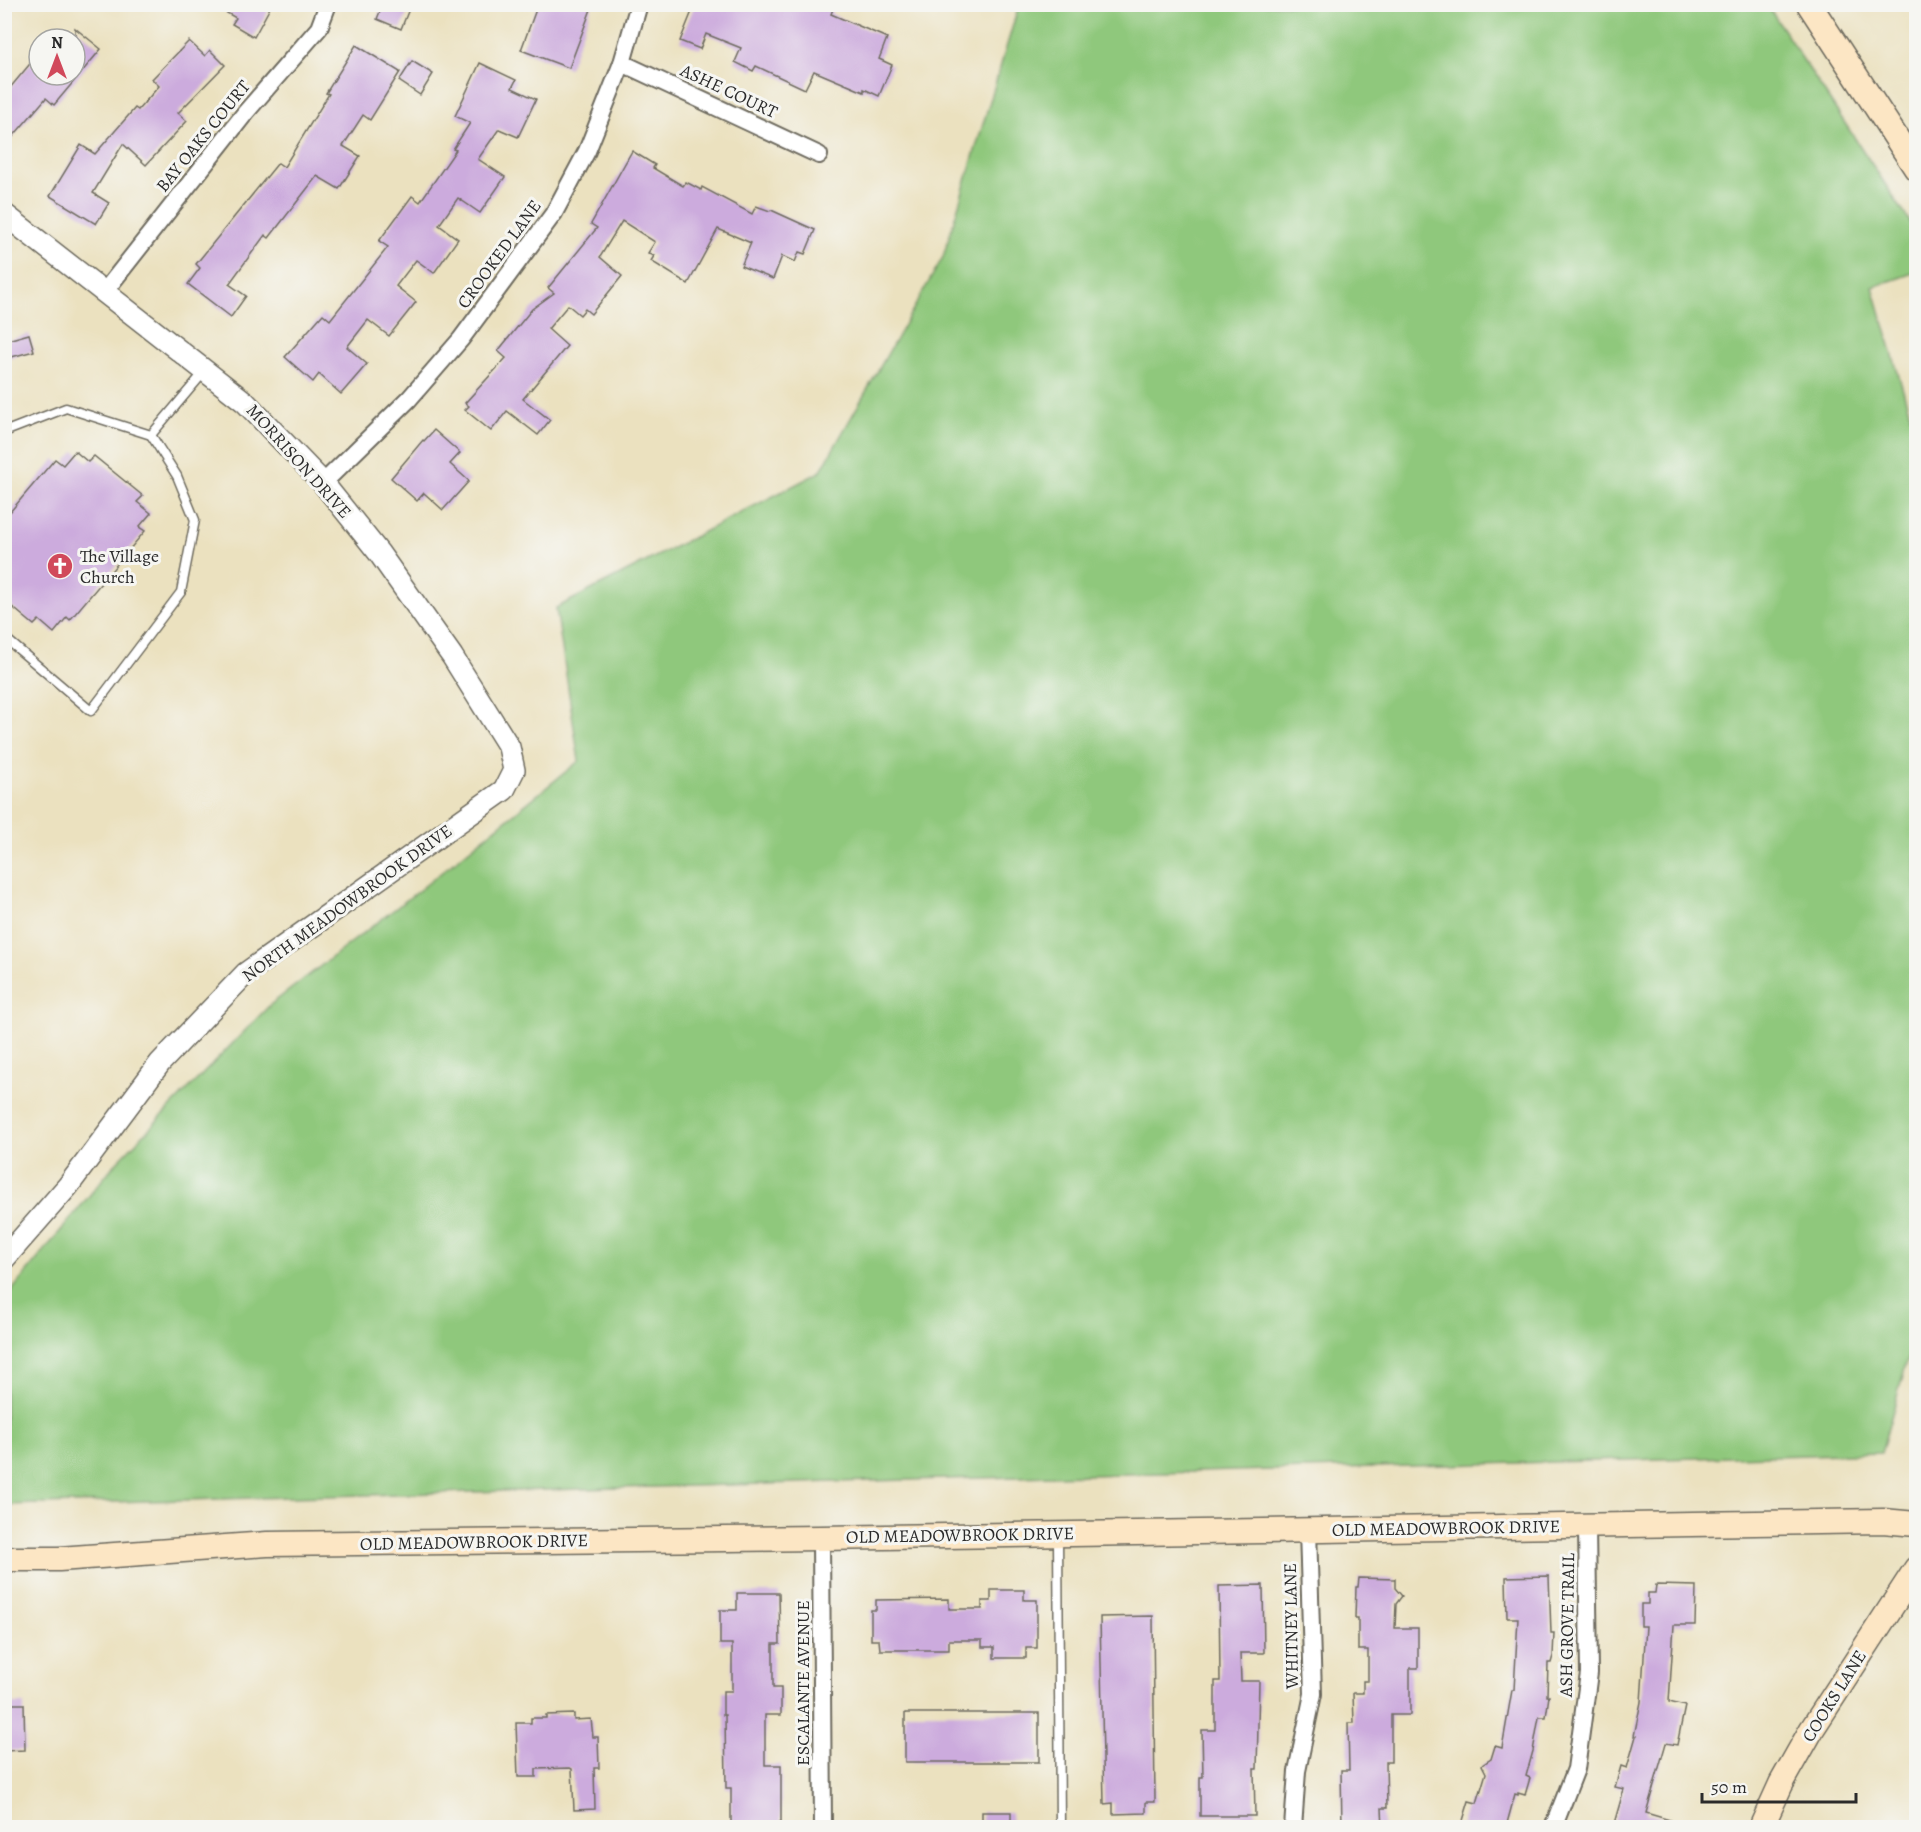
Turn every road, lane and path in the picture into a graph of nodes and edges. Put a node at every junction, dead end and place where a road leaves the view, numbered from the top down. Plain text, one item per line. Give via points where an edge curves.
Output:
1 (328, 4) edge
2 (639, 4) edge
3 (1809, 4) edge
4 (622, 63) junction
5 (819, 155) dead end
6 (1917, 168) edge
7 (4, 214) edge
8 (105, 291) junction
9 (206, 371) junction
10 (4, 432) edge
11 (151, 435) junction
12 (323, 483) junction
13 (4, 637) edge
14 (512, 776) joint
15 (4, 1259) edge
16 (1917, 1524) edge
17 (1587, 1526) junction
18 (1308, 1530) junction
19 (1058, 1533) junction
20 (821, 1538) junction
21 (4, 1559) edge
22 (1917, 1569) edge
23 (823, 1827) edge
24 (1060, 1827) edge
25 (1293, 1827) edge
26 (1553, 1827) edge
27 (1761, 1827) edge

1 - 8 street, BAY OAKS COURT via 320,28 246,112
2 - 4 street, CROOKED LANE
3 - 6 main road
4 - 5 street, ASHE COURT
4 - 12 street, CROOKED LANE via 587,151 554,213 461,339 409,399
7 - 8 street, MORRISON DRIVE
8 - 9 street, MORRISON DRIVE
9 - 11 lane
9 - 12 street, MORRISON DRIVE via 245,402
10 - 11 lane via 66,408
11 - 13 lane via 177,476 195,520 181,592 91,711
12 - 14 street, MORRISON DRIVE via 379,553 452,656 509,747
14 - 15 street, NORTH MEADOWBROOK DRIVE via 504,790 246,973 160,1064 68,1186
16 - 17 main road, OLD MEADOWBROOK DRIVE via 1883,1521
17 - 18 main road, OLD MEADOWBROOK DRIVE
17 - 26 street, ASH GROVE TRAIL via 1589,1673 1576,1769
18 - 19 main road, OLD MEADOWBROOK DRIVE
18 - 25 street, WHITNEY LANE via 1313,1694 1297,1771
19 - 20 main road, OLD MEADOWBROOK DRIVE
19 - 24 lane
20 - 21 main road, OLD MEADOWBROOK DRIVE via 267,1544 59,1559
20 - 23 street, ESCALANTE AVENUE
22 - 27 main road, COOKS LANE via 1812,1729

